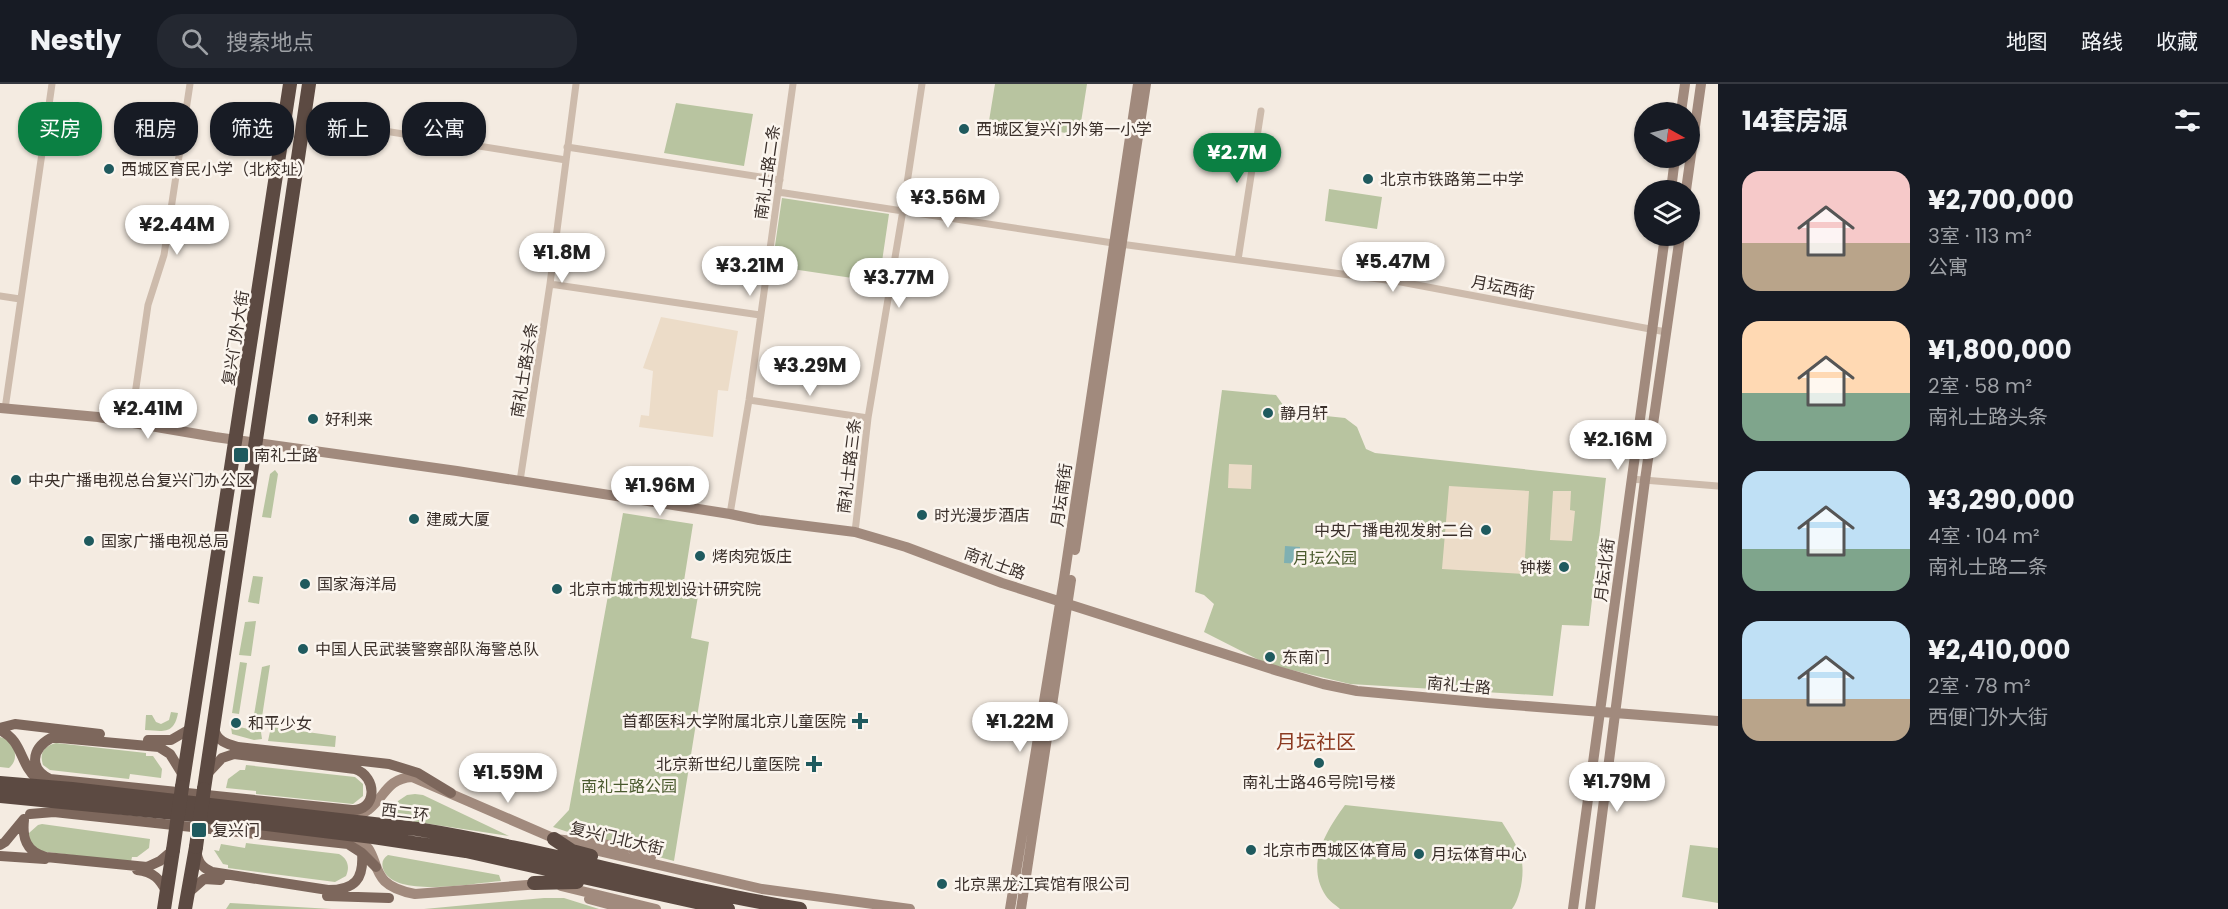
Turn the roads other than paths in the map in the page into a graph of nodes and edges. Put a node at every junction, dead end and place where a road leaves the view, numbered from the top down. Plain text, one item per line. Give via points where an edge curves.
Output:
1 (52, 84) edge
2 (190, 84) edge
3 (290, 84) edge
4 (309, 84) edge
5 (576, 84) edge
6 (793, 84) edge
7 (922, 84) edge
8 (1138, 84) edge
9 (1146, 84) edge
10 (1685, 84) edge
11 (1701, 84) edge
12 (1682, 102) edge
13 (1261, 111) dead end
14 (303, 118) junction
15 (567, 147) junction
16 (566, 160) junction
17 (780, 180) junction
18 (1687, 180) edge
19 (778, 192) junction
20 (903, 210) junction
21 (1117, 244) junction
22 (1664, 246) edge
23 (1679, 246) edge
24 (1238, 260) junction
25 (550, 285) junction
26 (0, 296) edge
27 (20, 299) junction
28 (760, 315) junction
29 (1652, 330) junction
30 (1666, 332) junction
31 (749, 400) junction
32 (2, 409) edge
33 (868, 418) junction
34 (131, 422) junction
35 (236, 439) junction
36 (257, 442) junction
37 (1631, 479) junction
38 (1646, 480) junction
39 (520, 481) junction
40 (1718, 486) edge
41 (730, 514) junction
42 (855, 532) junction
43 (1063, 602) junction
44 (1600, 711) junction
45 (1617, 713) junction
46 (1718, 721) edge
47 (213, 726) junction
48 (0, 729) edge
49 (190, 729) junction
50 (207, 774) junction
51 (182, 781) junction
52 (0, 783) edge
53 (72, 789) junction
54 (451, 793) junction
55 (0, 796) edge
56 (50, 801) junction
57 (376, 802) junction
58 (360, 809) junction
59 (27, 817) junction
60 (341, 826) junction
61 (555, 839) junction
62 (0, 845) edge
63 (196, 847) junction
64 (173, 850) junction
65 (362, 854) junction
66 (0, 856) edge
67 (376, 867) junction
68 (609, 876) junction
69 (534, 883) junction
70 (568, 887) junction
71 (167, 893) junction
72 (187, 894) junction
73 (415, 894) junction
74 (164, 909) edge
75 (185, 909) edge
76 (627, 909) edge
77 (656, 909) edge
78 (728, 909) edge
79 (800, 909) edge
80 (910, 909) edge
81 (1010, 909) edge
82 (1021, 909) edge
83 (1573, 909) edge
84 (1590, 909) edge

1 - 27 street
2 - 34 street via 164,255 148,305
3 - 35 highway, 复兴门外大街
4 - 14 highway
5 - 15 street, 南礼士路头条
6 - 17 street, 南礼士路二条
7 - 20 street, 南礼士路三条
8 - 21 main road, 月坛南街
9 - 21 main road, 月坛南街
10 - 12 main road
11 - 18 main road
13 - 24 street
14 - 16 street
14 - 36 highway
15 - 16 street, 南礼士路头条
15 - 17 street
16 - 25 street, 南礼士路头条
17 - 19 street, 南礼士路二条
19 - 20 street, 月坛西街
19 - 28 street, 南礼士路二条
20 - 21 street, 月坛西街
20 - 33 street, 南礼士路三条
21 - 24 street, 月坛西街
21 - 43 main road, 月坛南街
22 - 29 main road, 月坛北街
23 - 30 main road, 月坛北街
24 - 29 street, 月坛西街 via 1401,282
25 - 28 street
25 - 39 street, 南礼士路头条
26 - 27 street
27 - 32 street
28 - 31 street, 南礼士路二条
29 - 30 street, 月坛西街
29 - 37 main road, 月坛北街
30 - 38 main road, 月坛北街
31 - 33 street
31 - 41 street, 南礼士路二条
32 - 34 main road, 南礼士路
33 - 42 street, 南礼士路三条
34 - 35 main road, 南礼士路
35 - 36 main road, 南礼士路
35 - 49 highway, 复兴门外大街
36 - 39 main road, 南礼士路
36 - 47 highway
37 - 38 street
37 - 44 main road, 月坛北街
38 - 40 street
38 - 45 main road, 月坛北街
39 - 41 main road, 南礼士路
41 - 42 main road, 南礼士路
42 - 43 main road, 南礼士路
43 - 44 main road, 南礼士路 via 1323,684 1381,693
43 - 81 main road, 月坛南街
43 - 82 main road, 月坛南街
44 - 45 main road, 南礼士路
44 - 83 main road, 月坛北街
45 - 46 main road, 南礼士路
45 - 84 main road, 月坛北街
47 - 50 highway
47 - 54 main road via 215,735 229,745 389,764 418,773
48 - 49 main road via 15,724 160,741
48 - 53 main road via 16,742 36,779
49 - 51 highway, 复兴门外大街
50 - 58 main road via 222,758 234,754 355,770 371,783 371,798
50 - 63 highway, bridge
51 - 58 main road via 170,754 159,747 51,738 39,747 35,760 38,772 50,779
51 - 64 highway, 复兴门外大街, bridge
52 - 53 highway, 西二环
53 - 60 highway, 西二环
54 - 57 main road, 复兴门北大街 via 412,777 403,778 390,784
54 - 61 main road, 复兴门北大街
55 - 56 highway, 西二环
56 - 59 main road
56 - 60 highway, 西二环
57 - 58 main road
57 - 60 main road, 复兴门北大街
59 - 62 main road
59 - 64 main road via 25,843 46,857 147,867
59 - 65 main road via 46,812 339,843
60 - 67 main road via 367,845
60 - 68 highway, 西二环 via 417,829 468,838
61 - 68 highway via 572,851 599,858
61 - 80 main road, 复兴门北大街 via 630,848 688,870 762,889
63 - 65 main road via 197,860 212,872 328,890 346,887 361,876
63 - 72 highway
64 - 71 highway, 复兴门外大街
65 - 67 main road
66 - 71 main road via 146,871 161,881
67 - 73 main road via 384,883
68 - 69 highway
68 - 78 highway, 西二环
68 - 79 highway, 西二环
69 - 70 main road
69 - 73 main road
70 - 76 main road via 599,902
70 - 77 main road
71 - 74 highway, 复兴门外大街
72 - 73 main road via 196,884 211,878 327,896 389,898
72 - 75 highway

